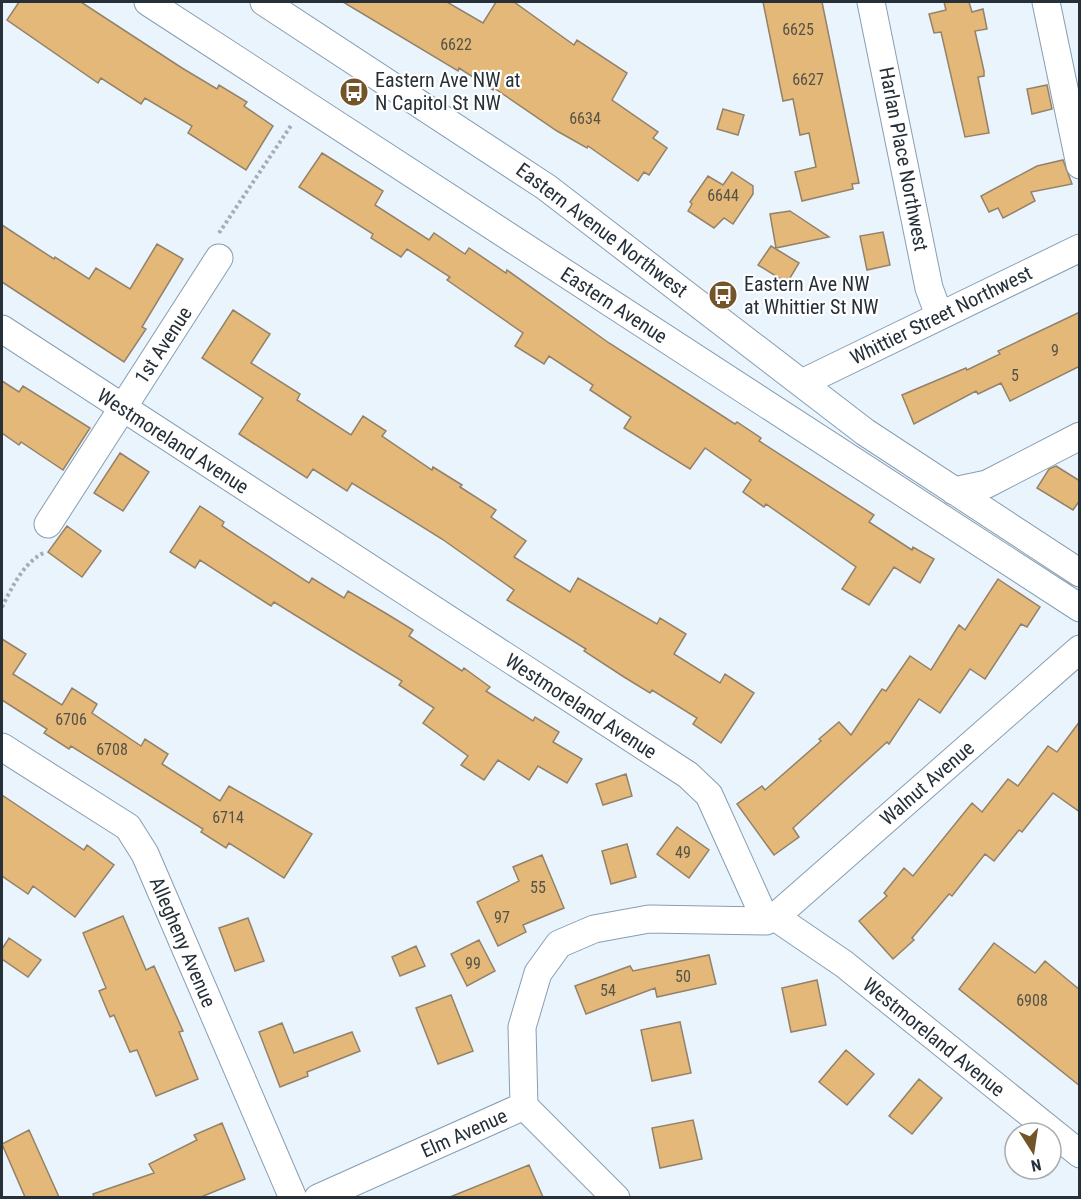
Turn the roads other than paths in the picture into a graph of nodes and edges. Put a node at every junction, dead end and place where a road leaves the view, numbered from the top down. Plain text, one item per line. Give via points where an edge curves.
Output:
1 (148, 2) edge
2 (264, 2) edge
3 (871, 2) edge
4 (1046, 2) edge
5 (1080, 165) edge
6 (1080, 248) edge
7 (219, 258) road end
8 (939, 315) junction
9 (2, 329) edge
10 (802, 383) junction
11 (122, 408) junction
12 (1080, 436) edge
13 (954, 491) junction
14 (48, 524) dead end
15 (1080, 573) edge
16 (1080, 608) edge
17 (1080, 649) edge
18 (2, 747) edge
19 (771, 919) junction
20 (524, 1106) junction
21 (1080, 1154) edge
22 (293, 1197) edge
23 (318, 1197) edge
24 (616, 1197) edge

1 - 16 street, Eastern Avenue
2 - 10 street, Eastern Avenue Northwest via 546,187
3 - 8 street, Harlan Place Northwest via 929,288
4 - 5 street
6 - 8 street, Whittier Street Northwest
7 - 11 street, 1st Avenue
8 - 10 street, Whittier Street Northwest
9 - 11 street, Westmoreland Avenue
10 - 13 street, Eastern Avenue Northwest via 865,432
11 - 14 street, 1st Avenue
11 - 19 street, Westmoreland Avenue via 688,775 709,795
12 - 13 street via 987,484
13 - 15 street, Eastern Avenue Northwest
17 - 19 street, Walnut Avenue
18 - 22 street, Allegheny Avenue via 128,827 145,854
19 - 20 street, Elm Avenue via 649,919 594,929 559,944 538,973 522,1027
19 - 21 street, Westmoreland Avenue via 844,964
20 - 23 street, Elm Avenue
20 - 24 street

